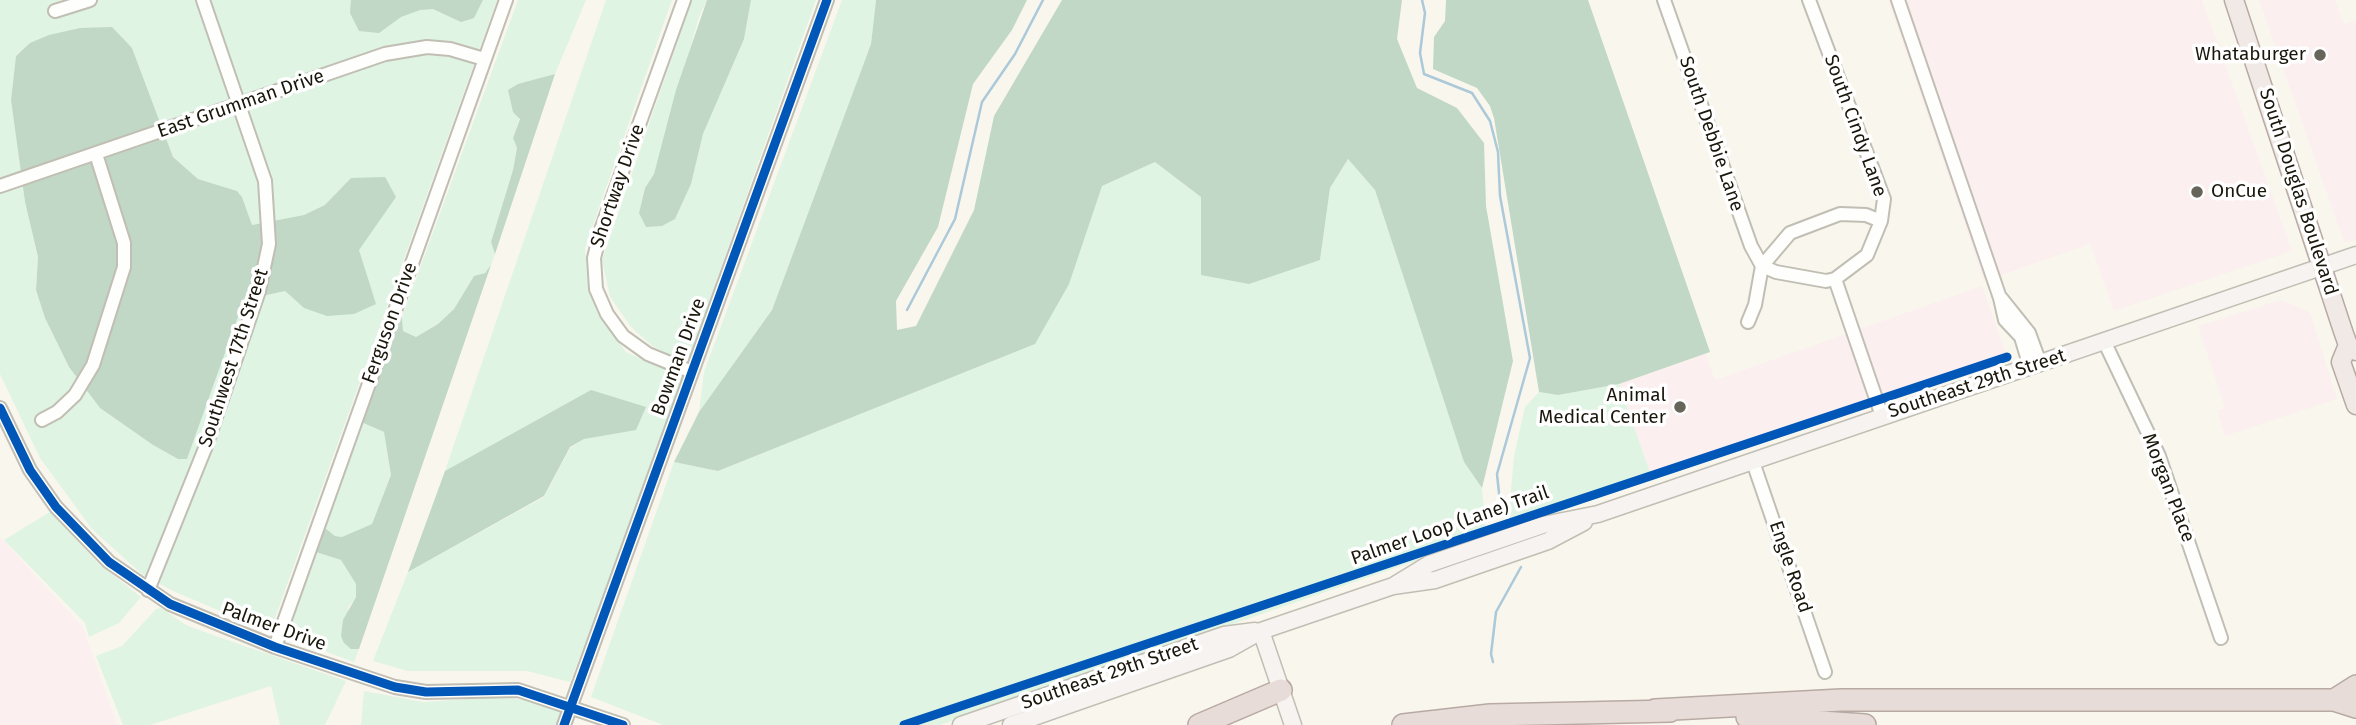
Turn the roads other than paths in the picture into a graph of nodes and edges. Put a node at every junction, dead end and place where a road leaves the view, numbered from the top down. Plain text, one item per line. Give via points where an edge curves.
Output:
1 (90, 0) edge
2 (203, 0) edge
3 (506, 0) edge
4 (684, 0) edge
5 (827, 0) edge
6 (1664, 0) edge
7 (1808, 0) edge
8 (1898, 0) edge
9 (2234, 0) edge
10 (55, 11) dead end
11 (484, 58) junction
12 (240, 103) junction
13 (96, 154) junction
14 (0, 186) edge
15 (1881, 221) junction
16 (2356, 255) edge
17 (1762, 266) junction
18 (2323, 266) junction
19 (1835, 279) junction
20 (1748, 322) dead end
21 (2104, 341) junction
22 (2352, 348) edge
23 (2035, 365) junction
24 (692, 372) junction
25 (2356, 405) edge
26 (0, 408) edge
27 (1882, 416) junction
28 (42, 419) dead end
29 (6, 434) edge
30 (1753, 462) junction
31 (148, 590) junction
32 (1261, 631) junction
33 (2221, 638) dead end
34 (275, 647) junction
35 (1825, 672) dead end
36 (2356, 687) edge
37 (1281, 690) junction
38 (2334, 700) junction
39 (570, 706) junction
40 (2356, 706) edge
41 (1655, 710) junction
42 (1290, 718) edge
43 (564, 725) edge
44 (623, 725) edge
45 (961, 725) edge
46 (1011, 725) edge
47 (1199, 725) edge
48 (1403, 725) edge
49 (1865, 725) edge

1 - 10 street
2 - 12 street, Southwest 17th Street
3 - 11 street, Ferguson Drive
4 - 24 street, Shortway Drive via 594,258 596,289 623,336 648,354
5 - 24 street, Bowman Drive
6 - 17 street, South Debbie Lane
7 - 15 street, South Cindy Lane via 1884,199
8 - 23 street via 2000,298 2029,333
9 - 18 main road, South Douglas Boulevard
11 - 12 street, East Grumman Drive via 450,49 410,48
11 - 34 street, Ferguson Drive
12 - 13 street, East Grumman Drive
12 - 31 street, Southwest 17th Street via 265,181 269,244 259,291 206,446
13 - 14 street, East Grumman Drive
13 - 28 street via 124,243 124,267 93,365 75,395
15 - 17 street via 1853,212 1799,227
15 - 19 street, South Cindy Lane via 1867,256
16 - 18 main road, Southeast 29th Street
17 - 19 street via 1810,279
17 - 20 street
18 - 21 main road, Southeast 29th Street
18 - 22 main road, South Douglas Boulevard
19 - 27 street
21 - 23 main road, Southeast 29th Street
21 - 33 street, Morgan Place via 2158,456
22 - 25 main road, South Douglas Boulevard via 2342,362
23 - 27 main road, Southeast 29th Street
24 - 39 street, Bowman Drive
26 - 29 street, Palmer Drive
27 - 30 main road, Southeast 29th Street
29 - 31 street, Palmer Drive via 56,507 109,562
30 - 32 main road, Southeast 29th Street via 1429,564 1393,586
30 - 35 street, Engle Road
31 - 34 street, Palmer Drive via 200,618
32 - 37 main road
32 - 45 main road, Southeast 29th Street via 1224,635
32 - 46 main road, Southeast 29th Street via 1229,649
34 - 39 street, Palmer Drive via 395,687 426,692 518,690
36 - 38 highway
37 - 42 main road
37 - 47 highway
38 - 40 highway
38 - 41 highway via 1841,700
39 - 43 street, Bowman Drive
39 - 44 street, Palmer Drive
41 - 48 highway via 1490,715
41 - 49 highway

